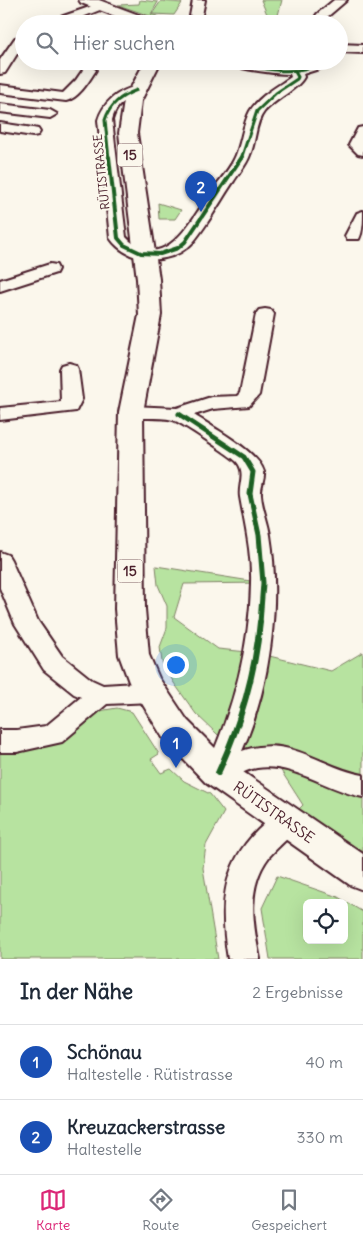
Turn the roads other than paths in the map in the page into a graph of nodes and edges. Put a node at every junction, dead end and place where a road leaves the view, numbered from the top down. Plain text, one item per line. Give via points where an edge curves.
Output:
1 (86, 0) edge
2 (199, 0) edge
3 (339, 0) edge
4 (100, 6) junction
5 (76, 15) edge
6 (125, 15) edge
7 (196, 15) edge
8 (322, 15) edge
9 (15, 46) edge
10 (348, 48) edge
11 (363, 49) edge
12 (3, 62) edge
13 (90, 70) dead end
14 (149, 70) edge
15 (294, 70) edge
16 (0, 89) edge
17 (0, 108) edge
18 (50, 114) dead end
19 (0, 127) edge
20 (363, 131) edge
21 (33, 132) dead end
22 (363, 151) edge
23 (363, 216) edge
24 (353, 236) dead end
25 (144, 254) junction
26 (50, 269) dead end
27 (0, 286) edge
28 (265, 314) dead end
29 (68, 369) dead end
30 (132, 412) junction
31 (0, 414) edge
32 (179, 414) junction
33 (1, 563) edge
34 (152, 692) junction
35 (101, 695) junction
36 (0, 741) edge
37 (218, 773) junction
38 (363, 786) edge
39 (286, 822) junction
40 (363, 874) edge
41 (244, 959) edge

1 - 4 main road
2 - 7 street
3 - 8 street
4 - 5 street
4 - 6 main road
9 - 12 street
10 - 11 street
13 - 16 street via 66,97
14 - 25 main road, RÜTISTRASSE / 15 via 137,90 128,122
15 - 25 street via 297,79 257,111 243,156 186,241 178,249
17 - 18 street
19 - 21 street
20 - 22 street via 356,144
23 - 24 street
25 - 30 main road, RÜTISTRASSE / 15 via 150,315
26 - 27 street
28 - 32 street via 246,399 242,402 211,403
29 - 31 street via 72,400 69,407
30 - 32 street
30 - 34 main road, RÜTISTRASSE / 15 via 130,609 134,655
32 - 37 street via 244,457 253,472 250,494 259,535 263,583 257,653 234,738
33 - 35 street via 27,624 53,663 83,687
34 - 35 street
34 - 37 main road, RÜTISTRASSE / 15 via 175,729
35 - 36 street via 53,735
37 - 38 street via 238,761 271,755
37 - 39 main road, RÜTISTRASSE / 15
39 - 40 main road, RÜTISTRASSE / 15
39 - 41 street via 247,866 238,893 237,919

